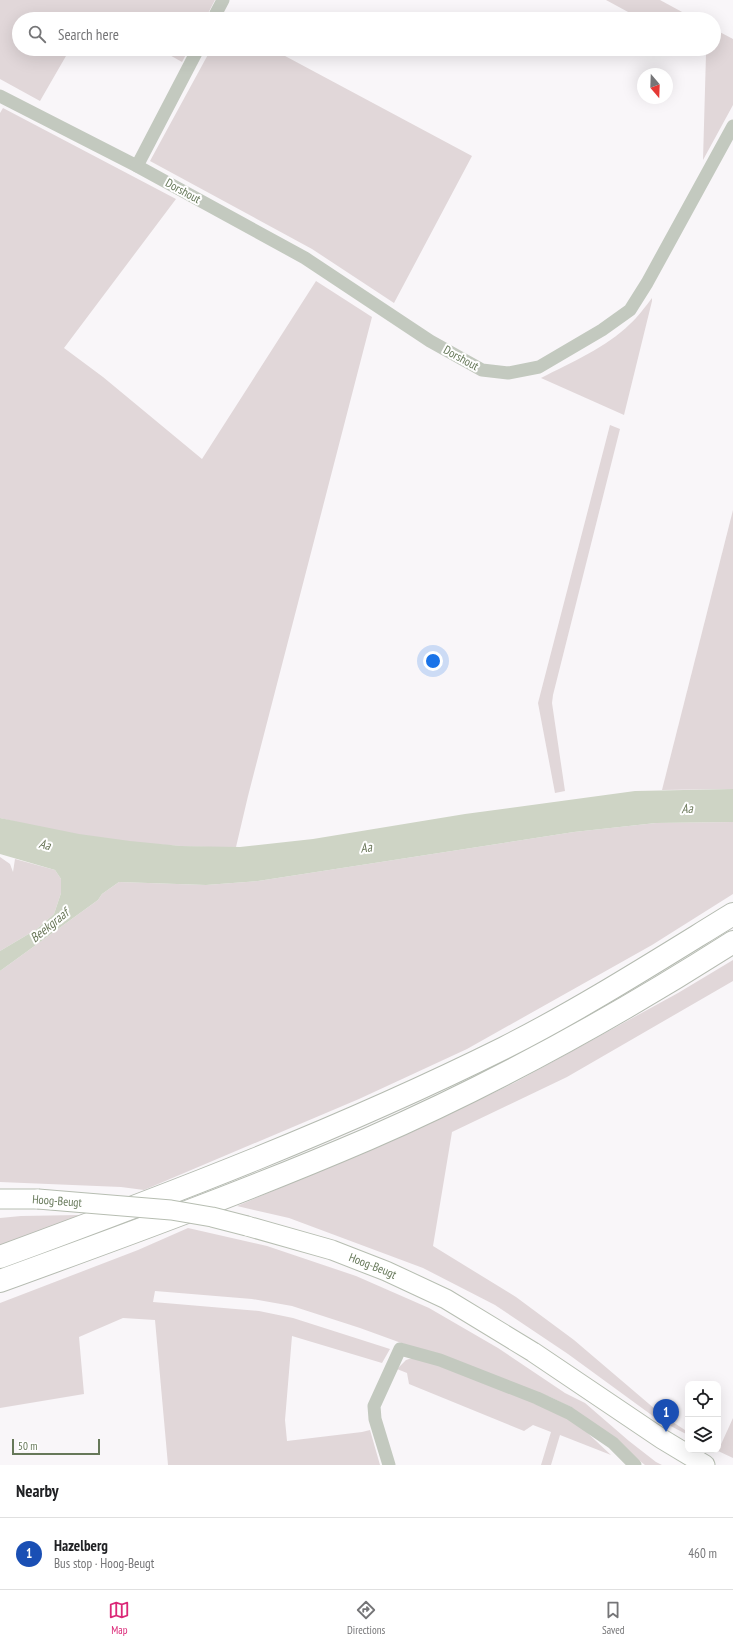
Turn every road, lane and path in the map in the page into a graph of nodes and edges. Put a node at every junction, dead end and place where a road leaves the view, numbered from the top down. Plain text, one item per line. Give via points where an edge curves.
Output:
1 (223, 0) edge
2 (217, 12) edge
3 (194, 56) edge
4 (0, 96) edge
5 (733, 126) edge
6 (137, 166) junction
7 (733, 914) edge
8 (733, 942) edge
9 (0, 1199) edge
10 (0, 1257) edge
11 (0, 1281) edge
12 (700, 1464) edge
13 (389, 1465) edge
14 (635, 1465) edge

1 - 2 street
3 - 6 street
4 - 6 street, Dorshout
5 - 6 street, Dorshout via 647,284 630,310 602,330 539,367 508,373 482,370 430,341 305,258
7 - 10 highway via 593,999 506,1047 419,1089 281,1149
8 - 11 highway via 576,1036 369,1138 218,1201
9 - 12 street, Hoog-Beugt, bridge via 38,1199 170,1210 212,1217 332,1250 386,1271 446,1300 533,1352
13 - 14 street via 375,1419 374,1406 400,1349 440,1360 569,1413 612,1444

